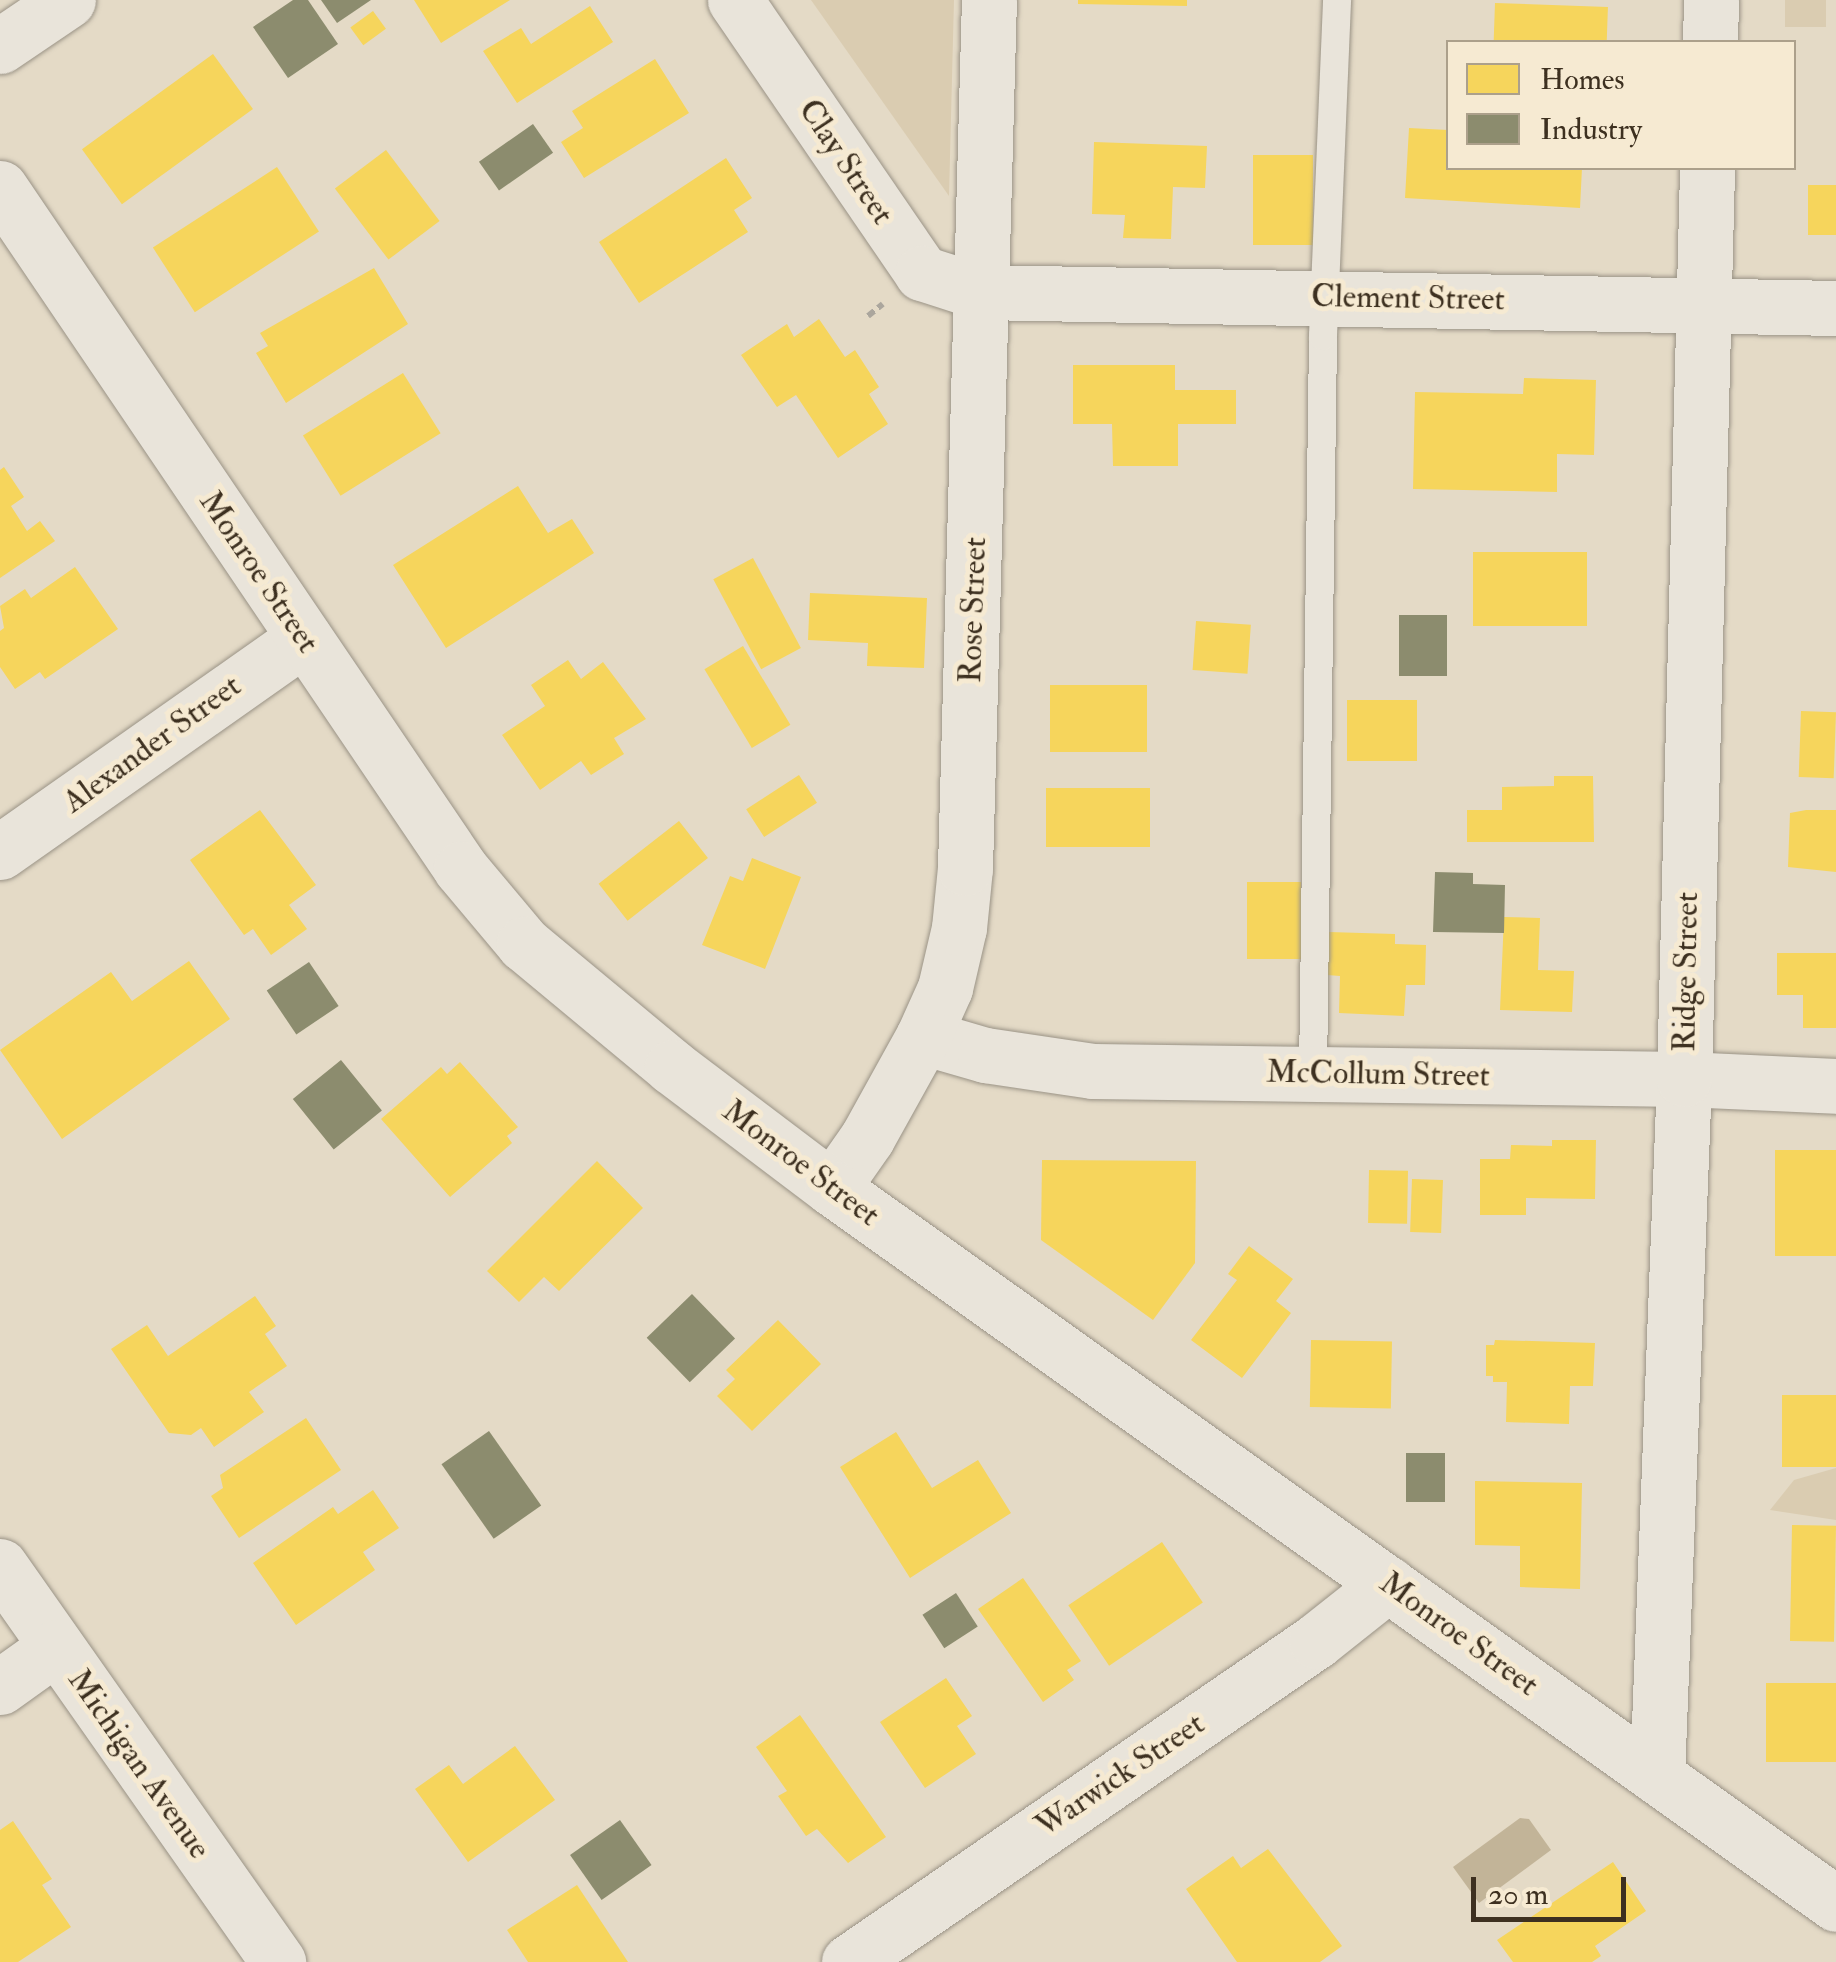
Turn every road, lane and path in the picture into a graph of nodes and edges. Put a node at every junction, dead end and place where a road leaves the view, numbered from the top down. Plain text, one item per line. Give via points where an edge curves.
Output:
1 (68, 0) edge
2 (735, 0) edge
3 (990, 0) edge
4 (1336, 0) edge
5 (1711, 0) edge
6 (1710, 40) edge
7 (0, 46) edge
8 (1707, 170) edge
9 (0, 188) edge
10 (981, 292) junction
11 (1325, 296) junction
12 (1702, 303) junction
13 (1836, 308) edge
14 (304, 638) junction
15 (0, 852) edge
16 (923, 1036) junction
17 (1313, 1073) junction
18 (1684, 1079) junction
19 (1836, 1086) edge
20 (832, 1188) junction
21 (0, 1566) edge
22 (1388, 1584) junction
23 (56, 1647) junction
24 (0, 1687) edge
25 (1657, 1776) junction
26 (1836, 1904) edge
27 (278, 1962) edge
28 (849, 1962) edge

1 - 7 street
2 - 10 street, Clay Street via 922,273
3 - 10 street, Rose Street
4 - 11 lane
5 - 6 street
8 - 12 street, Ridge Street
9 - 14 street, Monroe Street
10 - 11 street, Clement Street
10 - 16 street, Rose Street via 965,868 945,988
11 - 12 street, Clement Street
11 - 17 lane
12 - 13 street, Clement Street
12 - 18 street, Ridge Street
14 - 15 street, Alexander Street
14 - 20 street, Monroe Street via 461,869 524,944
16 - 17 street, McCollum Street via 985,1055 1093,1071
16 - 20 street, Rose Street
17 - 18 street, McCollum Street
18 - 19 street, McCollum Street
18 - 25 street, Ridge Street
20 - 22 street, Monroe Street
21 - 23 street, Michigan Avenue
22 - 25 street, Monroe Street
22 - 28 street, Warwick Street via 1316,1641
23 - 24 street
23 - 27 street, Michigan Avenue
25 - 26 street, Monroe Street

